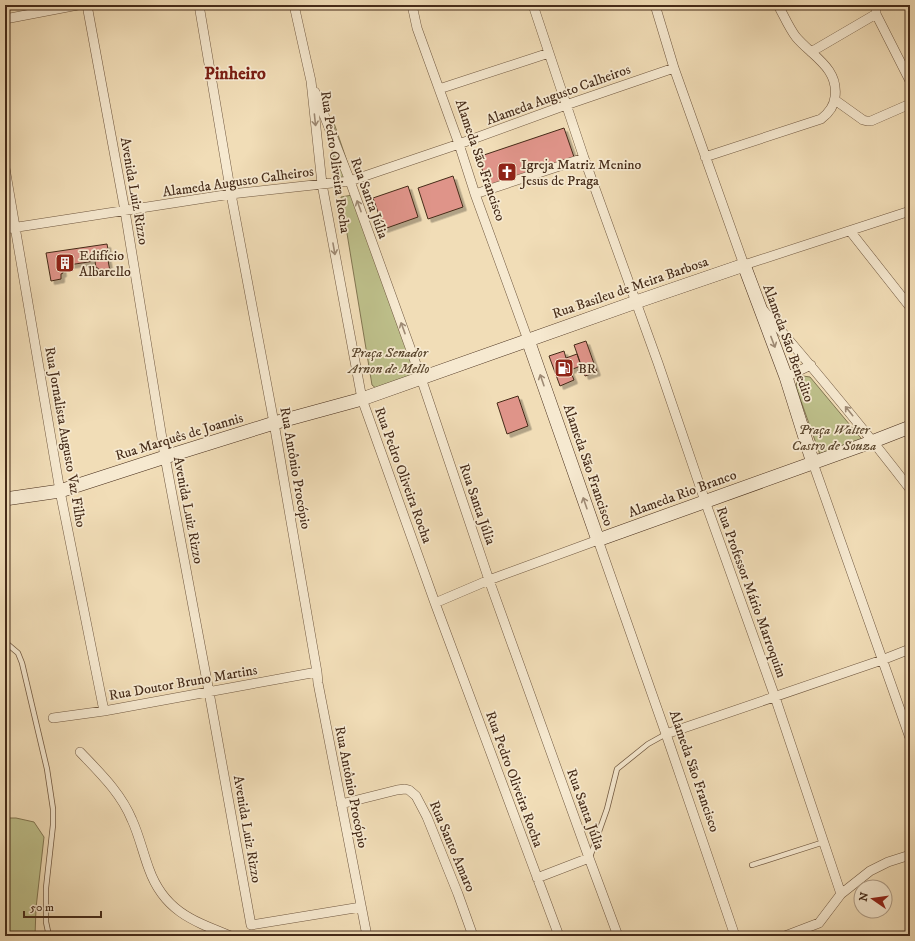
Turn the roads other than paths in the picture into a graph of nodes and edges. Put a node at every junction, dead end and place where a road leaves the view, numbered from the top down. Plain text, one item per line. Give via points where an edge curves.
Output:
1 (78, 5) edge
2 (87, 5) edge
3 (199, 5) edge
4 (294, 5) edge
5 (412, 5) edge
6 (533, 5) edge
7 (655, 5) edge
8 (778, 5) edge
9 (876, 10) edge
10 (5, 19) edge
11 (811, 52) junction
12 (549, 53) junction
13 (674, 68) junction
14 (311, 81) junction
15 (910, 81) edge
16 (440, 89) junction
17 (835, 100) junction
18 (910, 104) edge
19 (566, 105) junction
20 (459, 144) junction
21 (705, 157) junction
22 (584, 158) junction
23 (5, 168) edge
24 (350, 180) junction
25 (322, 184) junction
26 (231, 194) junction
27 (475, 194) junction
28 (125, 211) junction
29 (910, 211) edge
30 (16, 227) junction
31 (5, 229) edge
32 (850, 231) junction
33 (744, 265) junction
34 (636, 302) junction
35 (759, 306) junction
36 (910, 307) edge
37 (528, 340) junction
38 (811, 365) junction
39 (786, 377) junction
40 (421, 378) junction
41 (362, 399) junction
42 (274, 423) junction
43 (910, 427) edge
44 (874, 441) junction
45 (164, 457) junction
46 (813, 463) junction
47 (910, 489) edge
48 (60, 491) junction
49 (5, 499) edge
50 (705, 501) junction
51 (598, 540) junction
52 (489, 580) junction
53 (435, 603) junction
54 (5, 642) edge
55 (910, 649) edge
56 (882, 660) junction
57 (317, 672) junction
58 (210, 692) junction
59 (775, 697) junction
60 (104, 711) junction
61 (53, 718) dead end
62 (666, 734) junction
63 (910, 738) edge
64 (80, 752) dead end
65 (341, 804) junction
66 (824, 842) junction
67 (910, 854) edge
68 (589, 858) junction
69 (752, 865) dead end
70 (537, 878) junction
71 (841, 894) junction
72 (361, 907) junction
73 (49, 936) edge
74 (231, 936) edge
75 (367, 936) edge
76 (473, 936) edge
77 (559, 936) edge
78 (618, 936) edge
79 (735, 936) edge
80 (785, 936) edge

1 - 10 street
2 - 28 street, Avenida Luiz Rizzo
3 - 26 street, Rua Antônio Procópio
4 - 14 street, Rua Pedro Oliveira Rocha
5 - 16 street, Alameda São Francisco via 417,28
6 - 12 street, Rua Professor Mário Marroquim
7 - 13 street, Alameda São Benedito
8 - 11 street via 794,35
9 - 11 street
9 - 15 street
11 - 17 street via 833,77 836,85
12 - 16 street
12 - 19 street, Rua Professor Mário Marroquim
13 - 19 street, Alameda Augusto Calheiros
13 - 21 street, Alameda São Benedito
14 - 24 street, Rua Santa Júlia
14 -> 25 street, Rua Pedro Oliveira Rocha
16 - 20 street, Alameda São Francisco
17 - 18 street via 867,122
17 - 21 street via 832,110 821,119
19 - 20 street, Alameda Augusto Calheiros
19 - 22 street, Rua Professor Mário Marroquim
20 - 24 street, Alameda Augusto Calheiros
20 - 27 street, Alameda São Francisco
21 - 33 street, Alameda São Benedito
22 - 27 street
22 - 34 street, Rua Professor Mário Marroquim
23 - 30 street, Rua Jornalista Augusto Vaz Filho
24 - 25 street, Alameda Augusto Calheiros
40 -> 24 street, Rua Santa Júlia
25 - 26 street, Alameda Augusto Calheiros
25 -> 41 street, Rua Pedro Oliveira Rocha
26 - 28 street, Alameda Augusto Calheiros
26 - 42 street, Rua Antônio Procópio
27 - 37 street, Alameda São Francisco
28 - 30 street, Alameda Augusto Calheiros
28 - 45 street, Avenida Luiz Rizzo
29 - 32 street, Rua Basileu de Meira Barbosa
30 - 31 street, Alameda Augusto Calheiros
30 - 48 street, Rua Jornalista Augusto Vaz Filho
32 - 33 street, Rua Basileu de Meira Barbosa
32 - 36 street
33 - 34 street, Rua Basileu de Meira Barbosa
33 - 35 street, Alameda São Benedito
34 - 37 street, Rua Basileu de Meira Barbosa
34 - 50 street, Rua Professor Mário Marroquim
35 - 38 street
35 -> 39 street, Alameda São Benedito
37 - 40 street, Rua Basileu de Meira Barbosa
51 -> 37 street, Alameda São Francisco
38 - 39 street
44 -> 38 street
39 - 46 street, Alameda São Benedito
40 - 41 street, Rua Basileu de Meira Barbosa
40 - 52 street, Rua Santa Júlia
41 - 42 street, Rua Marquês de Joannis
41 - 53 street, Rua Pedro Oliveira Rocha
42 - 45 street, Rua Marquês de Joannis
42 - 57 street, Rua Antônio Procópio
43 - 44 street, Alameda Rio Branco
44 - 46 street, Alameda Rio Branco
44 - 47 street
45 - 48 street, Rua Marquês de Joannis
45 - 58 street, Avenida Luiz Rizzo
46 - 50 street, Alameda Rio Branco
46 - 56 street, Alameda São Benedito
48 - 49 street, Rua Marquês de Joannis
48 - 60 street, Rua Jornalista Augusto Vaz Filho
50 - 51 street, Alameda Rio Branco
50 - 59 street, Rua Professor Mário Marroquim
51 - 52 street, Alameda Rio Branco
51 - 62 street, Alameda São Francisco
52 - 53 street, Alameda Rio Branco
52 - 68 street, Rua Santa Júlia
53 - 70 street, Rua Pedro Oliveira Rocha
54 - 73 lane via 18,653 22,663 53,809 46,888 46,922
55 - 56 street
56 - 59 street
56 - 63 street, Alameda São Benedito
57 - 58 street, Rua Doutor Bruno Martins
57 - 65 street, Rua Antônio Procópio
58 - 60 street, Rua Doutor Bruno Martins
58 - 72 street, Avenida Luiz Rizzo via 251,926
59 - 62 street
59 - 66 street, Rua Professor Mário Marroquim
60 - 61 street, Rua Doutor Bruno Martins
62 - 68 lane via 648,744 617,768 607,809
62 - 79 street, Alameda São Francisco
64 - 74 street via 105,778 123,802 133,820 151,875 165,898 188,918
65 - 72 street, Rua Antônio Procópio
65 - 76 street, Rua Santo Amaro via 397,790 410,790 427,817
66 - 69 lane
66 - 71 street, Rua Professor Mário Marroquim
67 - 71 street via 870,871
68 - 70 street
68 - 78 street, Rua Santa Júlia
70 - 77 street, Rua Pedro Oliveira Rocha
71 - 80 street via 819,923
72 - 75 street, Rua Antônio Procópio

